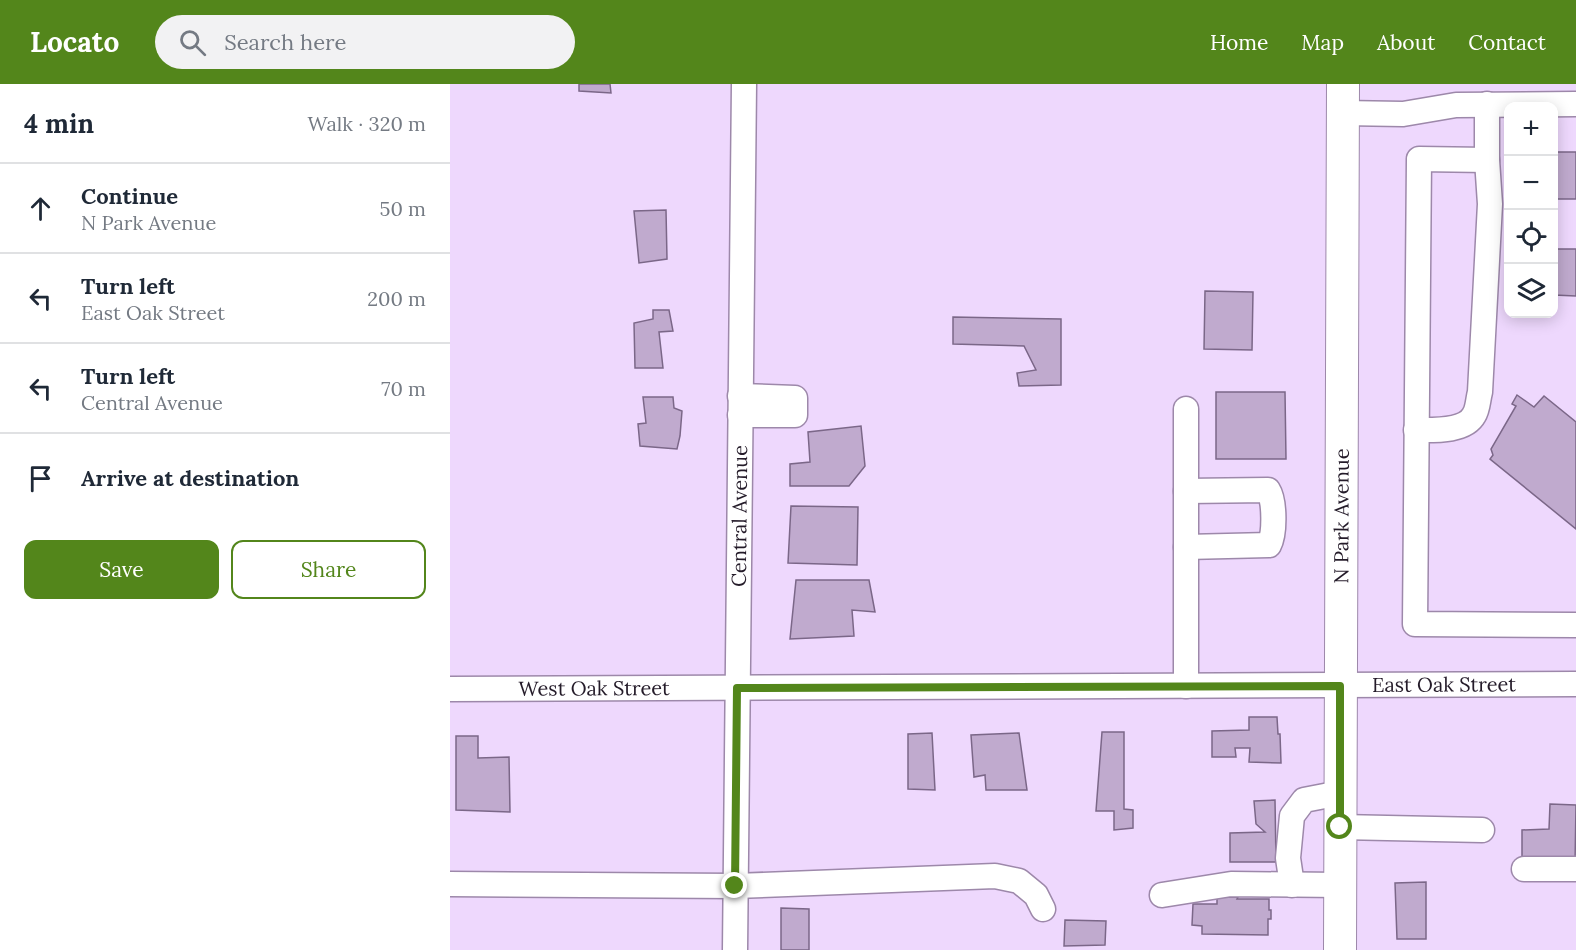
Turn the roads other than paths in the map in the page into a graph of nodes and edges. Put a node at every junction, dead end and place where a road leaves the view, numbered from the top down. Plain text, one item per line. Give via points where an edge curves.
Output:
1 (744, 84) edge
2 (1343, 99) edge
3 (1487, 104) junction
4 (1576, 104) edge
5 (1486, 160) junction
6 (1186, 409) dead end
7 (1416, 430) junction
8 (1186, 490) junction
9 (1186, 547) junction
10 (1576, 625) edge
11 (1576, 684) edge
12 (1186, 686) junction
13 (1340, 686) junction
14 (737, 688) junction
15 (450, 689) edge
16 (1340, 794) junction
17 (1340, 827) junction
18 (1482, 830) dead end
19 (1524, 869) dead end
20 (1576, 869) edge
21 (450, 884) edge
22 (1292, 885) junction
23 (1340, 885) junction
24 (735, 886) junction
25 (1162, 895) dead end
26 (1043, 909) dead end
27 (735, 950) edge
28 (1340, 950) edge

1 - 14 street, Central Avenue
2 - 3 street via 1403,114
2 - 13 main road, N Park Avenue
3 - 4 street
3 - 5 street
5 - 7 street via 1490,204 1480,392 1474,416 1463,425 1446,430
5 - 7 street via 1419,159
6 - 8 street
7 - 10 street via 1415,624
8 - 9 street
8 - 9 street via 1268,490 1272,496 1273,539 1269,546
9 - 12 street
11 - 13 street, East Oak Street
12 - 13 street, East Oak Street
12 - 14 street, East Oak Street
13 - 16 main road, N Park Avenue
14 - 15 street, West Oak Street
14 - 24 street, Central Avenue
16 - 17 main road, N Park Avenue
16 - 22 street via 1304,800 1292,816 1288,858
17 - 18 street
17 - 23 main road, N Park Avenue
19 - 20 street
21 - 24 street
22 - 23 street
22 - 25 street via 1231,884
23 - 28 main road, N Park Avenue
24 - 26 street via 995,876 1019,881 1036,895
24 - 27 street, Central Avenue

